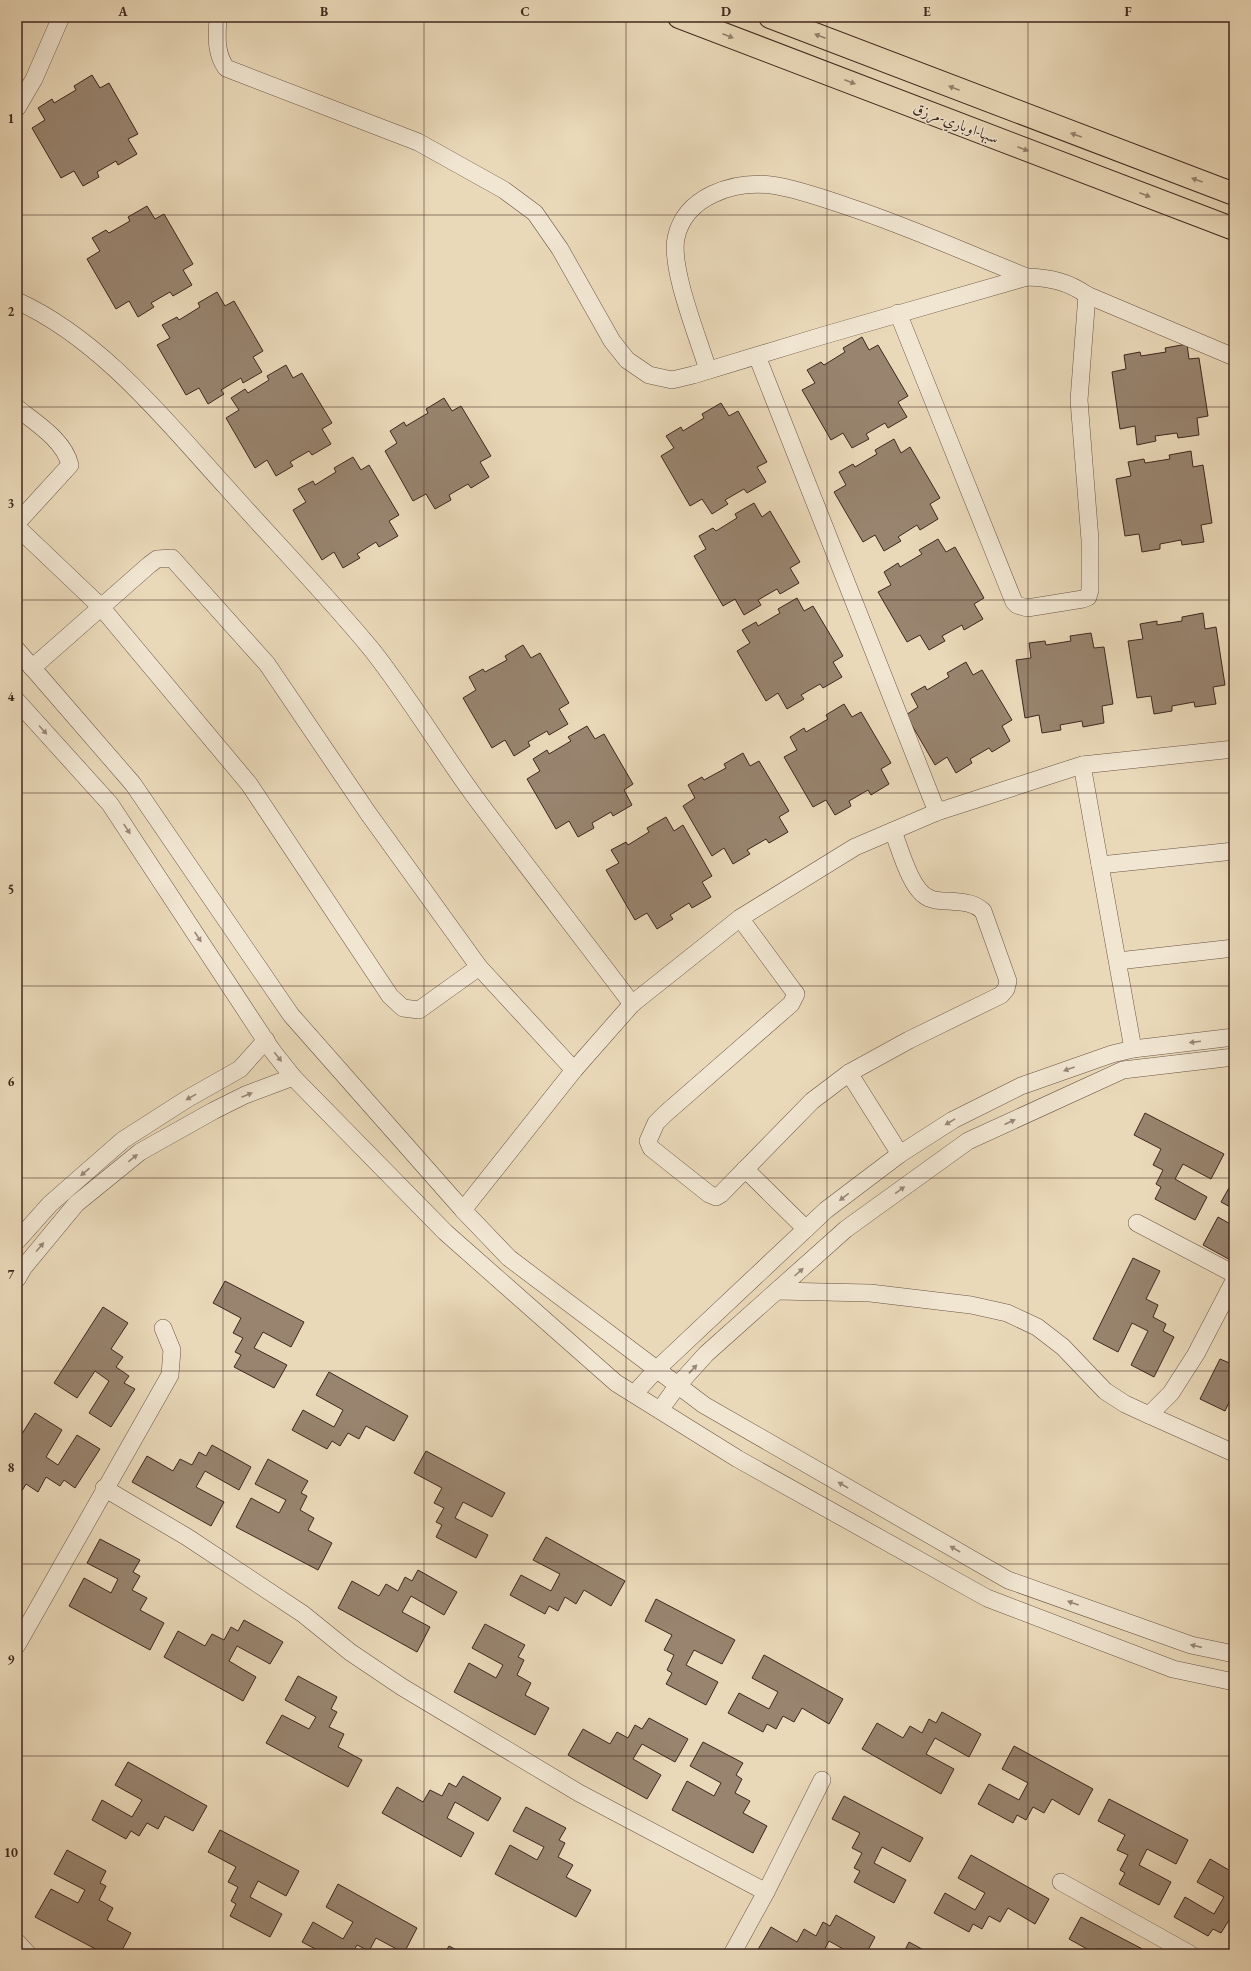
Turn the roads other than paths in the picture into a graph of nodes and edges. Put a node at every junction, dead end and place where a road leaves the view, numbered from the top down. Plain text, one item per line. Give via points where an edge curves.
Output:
1 (61, 17) edge
2 (218, 17) edge
3 (679, 17) edge
4 (770, 17) edge
5 (17, 108) edge
6 (1234, 194) edge
7 (1234, 228) edge
8 (1027, 277) junction
9 (1087, 295) junction
10 (17, 301) edge
11 (898, 313) junction
12 (757, 356) junction
13 (1234, 357) edge
14 (708, 370) junction
15 (17, 408) edge
16 (17, 523) edge
17 (17, 527) edge
18 (101, 607) junction
19 (17, 650) edge
20 (32, 668) junction
21 (17, 701) edge
22 (1234, 749) edge
23 (1082, 765) junction
24 (938, 812) junction
25 (893, 831) junction
26 (1234, 852) edge
27 (1100, 865) junction
28 (740, 918) junction
29 (1234, 948) edge
30 (1118, 962) junction
31 (479, 967) junction
32 (632, 1004) junction
33 (1234, 1037) edge
34 (266, 1040) junction
35 (1133, 1049) junction
36 (1234, 1057) edge
37 (574, 1070) junction
38 (849, 1073) junction
39 (293, 1077) junction
40 (900, 1154) junction
41 (745, 1169) junction
42 (463, 1210) junction
43 (1137, 1223) dead end
44 (806, 1229) junction
45 (17, 1241) edge
46 (1234, 1274) edge
47 (17, 1279) edge
48 (1234, 1281) edge
49 (777, 1291) junction
50 (163, 1328) dead end
51 (656, 1369) junction
52 (678, 1385) junction
53 (634, 1394) junction
54 (660, 1410) junction
55 (1149, 1415) junction
56 (1234, 1453) edge
57 (104, 1488) junction
58 (17, 1646) edge
59 (1234, 1654) edge
60 (1234, 1682) edge
61 (822, 1780) dead end
62 (1060, 1882) dead end
63 (766, 1892) junction
64 (17, 1942) edge
65 (28, 1954) edge
66 (732, 1954) edge
67 (1190, 1954) edge

1 - 5 street via 34,79
2 - 14 street via 217,50 226,68 418,142 504,190 535,213 560,249 612,342 627,360 649,375 672,380
3 -> 7 highway, سبها-اوباري-مرزق
6 -> 4 highway
8 - 9 street via 1066,282
8 - 11 street
8 - 14 street via 884,219 826,199 771,185 738,186 712,194 700,201 682,222 676,238 678,275
9 - 11 street via 1079,400 1090,540 1090,590 1088,596 1083,599 1027,608 1014,602
9 - 13 street
10 - 32 street via 37,310 70,332 145,398 315,584 373,652 474,796
11 - 12 street
12 - 14 street
12 - 24 street
15 - 16 street via 60,444 68,454 70,465
17 - 18 street
18 - 20 street
18 - 31 street via 248,784 390,996 403,1008 419,1010
18 - 31 street via 157,559 172,558 267,664 368,813
19 - 20 street
20 - 42 street via 132,784 291,1015
21 -> 34 street via 110,804
22 - 23 street
23 - 24 street
23 - 27 street
24 - 25 street
25 - 28 street via 855,847
25 - 38 street via 912,878 925,896 941,901 966,903 983,910 1008,981 1001,995
26 - 27 street
27 - 30 street
28 - 32 street
28 - 41 street via 796,994 795,998 665,1114 656,1123 648,1141 651,1148 713,1196 721,1194
29 - 30 street
30 - 35 street
31 - 37 street
32 - 37 street
33 -> 35 street
34 -> 39 street
34 -> 45 street via 240,1069 123,1140 50,1204
35 -> 40 street via 1021,1086 953,1120
49 -> 36 street via 846,1229 968,1141 1123,1070
37 - 42 street
38 - 40 street
38 - 41 street via 812,1101
47 -> 39 street via 76,1204 140,1152 245,1095
39 - 53 street via 445,1232 616,1382
40 -> 44 street via 826,1210
41 - 44 street
42 - 51 street via 509,1258
43 - 46 street
44 - 51 street
48 - 55 street via 1196,1354 1171,1393
52 -> 49 street via 706,1354
49 - 55 street via 870,1293 971,1305 1007,1313 1037,1327 1063,1347 1104,1391
50 - 57 street via 172,1350 170,1375
51 - 52 street
51 - 53 street
52 - 54 street
59 -> 52 street via 1191,1645 1008,1580 704,1405
53 - 54 street
54 - 60 street via 738,1460 987,1598 1173,1669
55 - 56 street
57 - 58 street
57 - 63 street via 187,1537 290,1606 350,1652 402,1687 579,1793
61 - 63 street
62 - 67 street
63 - 66 street
64 - 65 street

